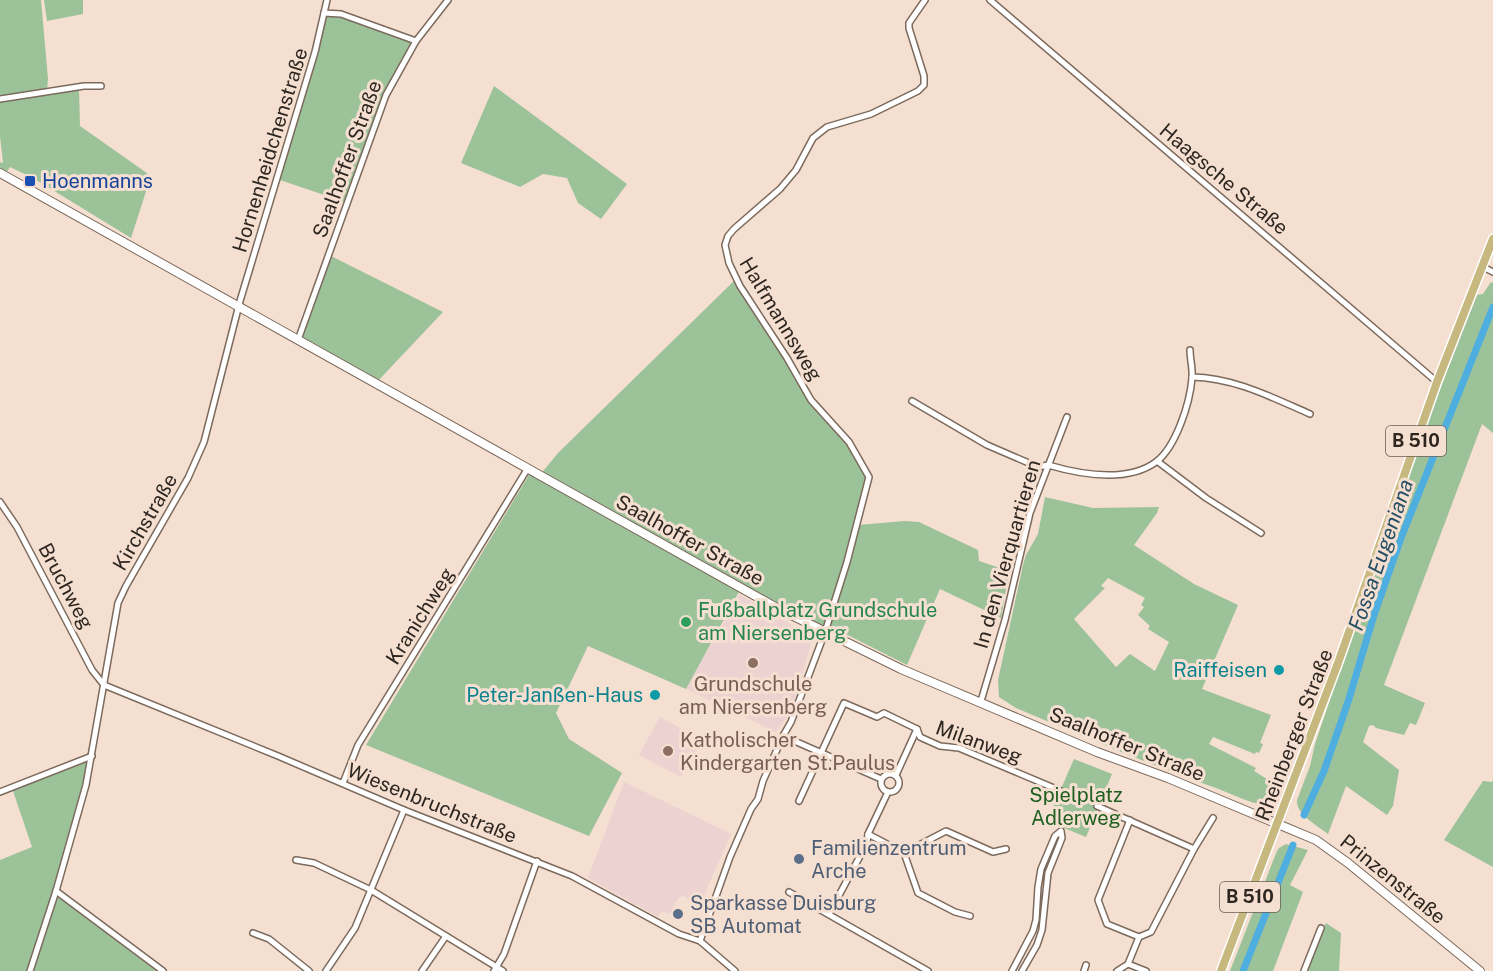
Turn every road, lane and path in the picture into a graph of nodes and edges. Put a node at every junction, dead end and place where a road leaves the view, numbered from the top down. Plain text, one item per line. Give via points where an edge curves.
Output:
1 (327, 0) edge
2 (448, 0) edge
3 (925, 0) edge
4 (990, 0) edge
5 (324, 13) junction
6 (416, 41) junction
7 (101, 86) dead end
8 (0, 99) edge
9 (0, 173) edge
10 (1493, 239) edge
11 (1483, 267) junction
12 (1493, 272) edge
13 (239, 308) junction
14 (298, 340) junction
15 (1190, 350) dead end
16 (1192, 377) junction
17 (1437, 382) junction
18 (912, 401) dead end
19 (1310, 414) dead end
20 (1066, 417) dead end
21 (1157, 461) junction
22 (1048, 465) junction
23 (528, 468) junction
24 (0, 502) edge
25 (1261, 533) dead end
26 (825, 632) junction
27 (104, 685) junction
28 (981, 701) junction
29 (917, 729) junction
30 (783, 736) junction
31 (822, 753) junction
32 (92, 756) junction
33 (896, 775) junction
34 (881, 779) junction
35 (343, 783) junction
36 (1060, 791) dead end
37 (0, 792) edge
38 (888, 792) junction
39 (799, 801) dead end
40 (1097, 806) dead end
41 (404, 810) junction
42 (1213, 818) dead end
43 (1130, 820) junction
44 (1278, 823) junction
45 (868, 834) junction
46 (1006, 849) dead end
47 (1194, 849) junction
48 (904, 853) junction
49 (296, 860) dead end
50 (537, 861) junction
51 (371, 890) junction
52 (56, 891) junction
53 (789, 892) dead end
54 (829, 914) junction
55 (970, 916) dead end
56 (1321, 928) dead end
57 (253, 933) dead end
58 (446, 936) junction
59 (1139, 938) junction
60 (700, 941) junction
61 (1128, 964) junction
62 (496, 969) edge
63 (30, 971) edge
64 (163, 971) edge
65 (309, 971) edge
66 (326, 971) edge
67 (422, 971) edge
68 (503, 971) edge
69 (735, 971) edge
70 (928, 971) edge
71 (1012, 971) edge
72 (1022, 971) edge
73 (1117, 971) edge
74 (1146, 971) edge
75 (1221, 971) edge
76 (1304, 971) edge
77 (1480, 971) edge

1 - 5 street, Hornenheidchenstraße
2 - 6 street, Saalhoffer Straße
3 - 26 street, Halfmannsweg via 909,23 924,85 871,114 827,127 813,138 796,170 734,229 725,245 741,286 811,400 849,442 869,477
4 - 17 street, Haagsche Straße
5 - 6 street via 340,14
5 - 13 street, Hornenheidchenstraße
6 - 14 street, Saalhoffer Straße via 373,126
7 - 8 street
9 - 13 main road, Saalhoffer Straße
10 - 11 main road, Rheinberger Straße / B 510
11 - 12 street
11 - 17 main road, Rheinberger Straße / B 510
13 - 14 main road, Saalhoffer Straße
13 - 27 street, Kirchstraße via 204,442 118,603
14 - 23 main road, Saalhoffer Straße
15 - 16 street
16 - 19 street via 1234,382
16 - 21 street via 1182,421
17 - 44 main road, Rheinberger Straße / B 510
18 - 22 street via 987,445 1038,467
20 - 22 street, In den Vierquartieren
21 - 22 street via 1126,473 1103,475 1075,473
21 - 25 street
22 - 28 street, In den Vierquartieren via 1026,528
23 - 26 main road, Saalhoffer Straße
23 - 35 street, Kranichweg via 358,744
24 - 27 street, Bruchweg via 17,526 92,670
26 - 28 main road, Saalhoffer Straße
26 - 30 street
27 - 32 street, Kirchstraße
27 - 35 street, Wiesenbruchstraße
28 - 44 main road, Saalhoffer Straße via 1097,752
29 - 31 street, Milanweg via 884,713 877,717 844,703
29 - 33 street
29 - 36 street, Milanweg via 920,737 939,746 959,748
30 - 31 street
30 - 60 street via 730,857
31 - 34 street
31 - 39 street
32 - 37 street
32 - 52 street, Kirchstraße
33 - 34 street via 886,774
33 - 38 street via 898,786
34 - 38 street via 881,786
35 - 41 street, Wiesenbruchstraße
38 - 45 street
40 - 43 street
41 - 50 street, Wiesenbruchstraße
41 - 51 street
42 - 47 street
43 - 47 street
43 - 59 street via 1098,900 1107,924
44 - 75 main road, Rheinberger Straße / B 510
44 - 77 main road, Prinzenstraße via 1332,850
45 - 48 street
45 - 54 street via 867,843
46 - 48 street via 993,852 946,831
47 - 59 street via 1151,932
48 - 55 street via 918,893
49 - 51 street via 314,862
50 - 60 street, Wiesenbruchstraße
50 - 62 street
51 - 58 street
51 - 66 street via 355,928
52 - 63 street, Kirchstraße
52 - 64 street
53 - 54 street
54 - 70 street
56 - 76 street
57 - 65 street via 269,939
58 - 62 street
58 - 67 street
59 - 61 street
60 - 69 street, Wiesenbruchstraße
61 - 73 street
61 - 74 street
62 - 68 street
71 - 72 street via 1033,931 1040,871 1061,831 1062,838 1047,873 1042,930

